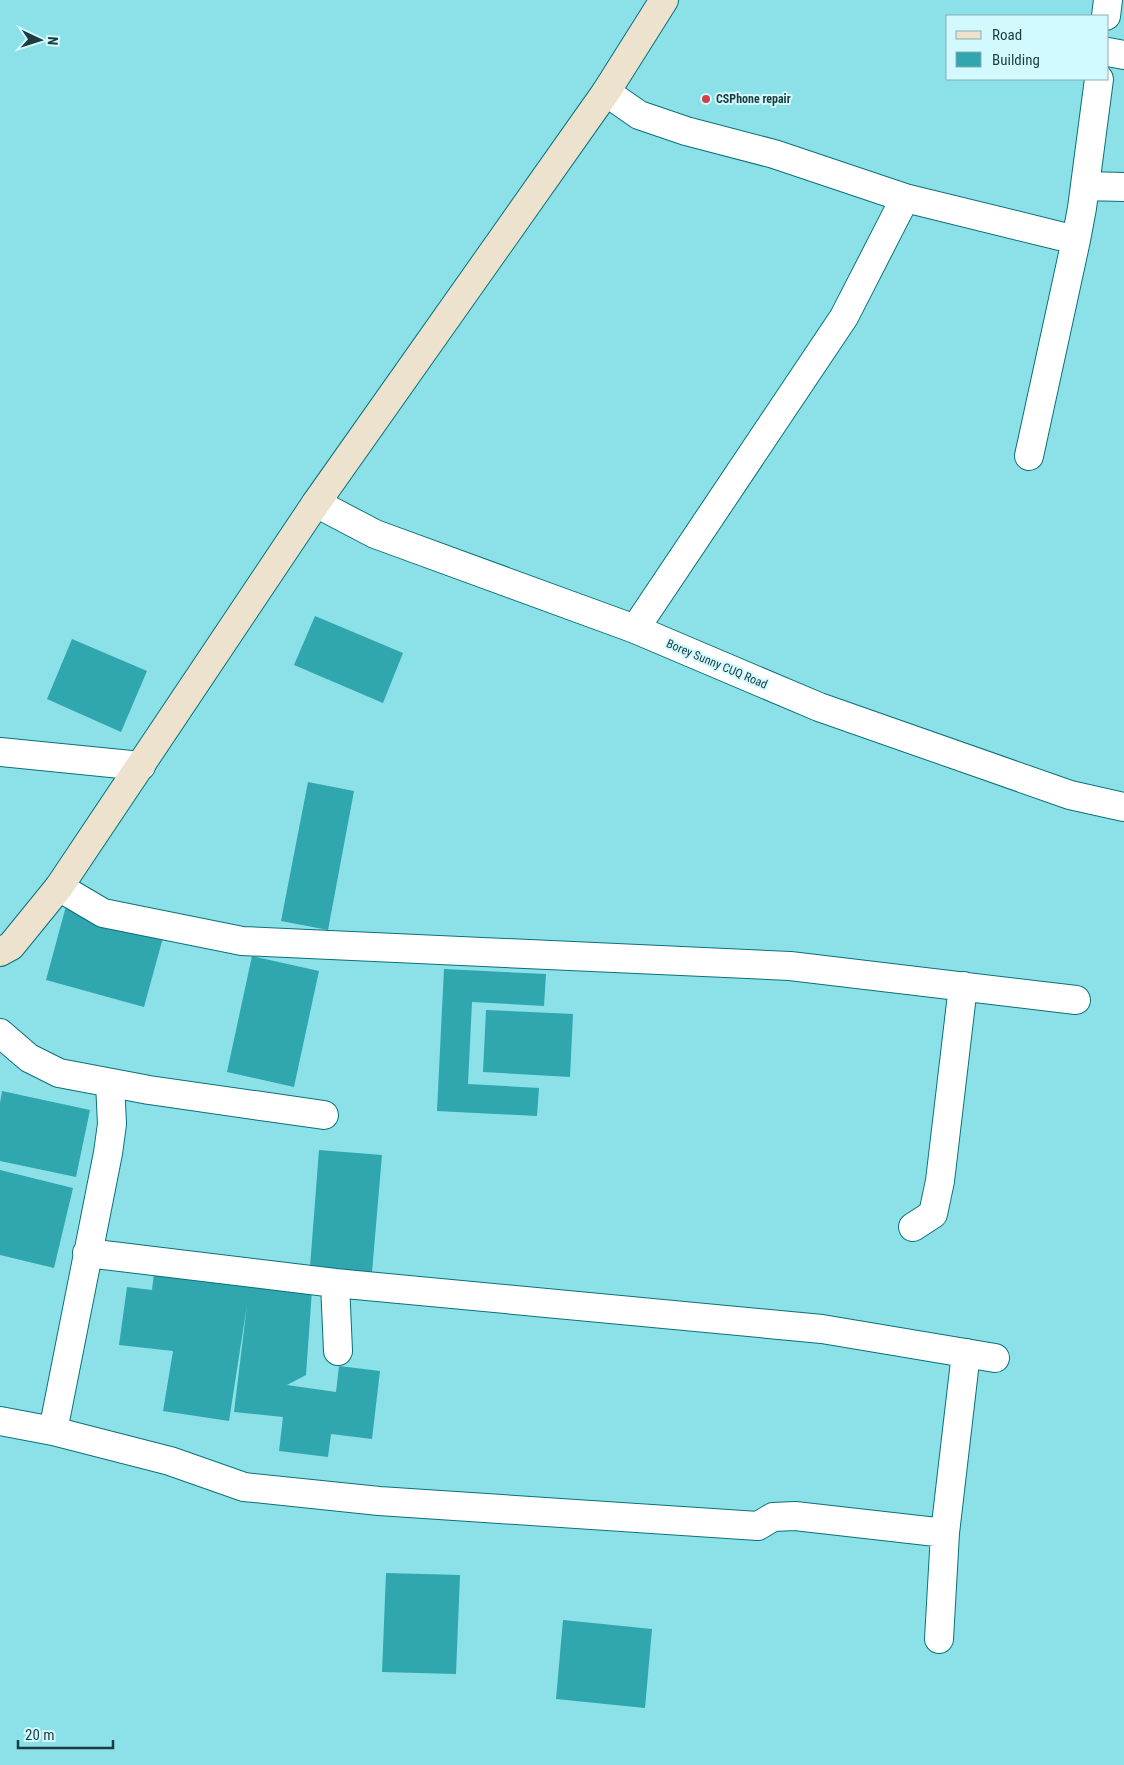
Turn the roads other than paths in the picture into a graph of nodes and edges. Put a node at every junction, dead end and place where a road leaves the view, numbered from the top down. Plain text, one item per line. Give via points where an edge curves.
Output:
1 (664, 0) edge
2 (1108, 0) edge
3 (1106, 15) edge
4 (1109, 52) edge
5 (1124, 54) edge
6 (1099, 80) edge
7 (606, 92) junction
8 (1085, 186) junction
9 (1124, 186) edge
10 (905, 198) junction
11 (1076, 240) junction
12 (1029, 456) dead end
13 (316, 503) junction
14 (635, 629) junction
15 (0, 752) edge
16 (141, 766) junction
17 (1124, 807) edge
18 (59, 887) junction
19 (0, 952) edge
20 (963, 986) junction
21 (1076, 1000) dead end
22 (0, 1033) edge
23 (110, 1083) junction
24 (324, 1115) dead end
25 (913, 1227) dead end
26 (87, 1253) junction
27 (335, 1284) junction
28 (338, 1351) dead end
29 (966, 1354) junction
30 (994, 1358) dead end
31 (0, 1421) edge
32 (53, 1431) junction
33 (944, 1532) junction
34 (939, 1639) dead end

1 - 7 street
2 - 3 street
4 - 5 street
6 - 8 street
7 - 10 street via 639,115 774,154
7 - 13 street
8 - 9 street
8 - 11 street
10 - 11 street
10 - 14 street via 844,317
11 - 12 street
13 - 14 street, Borey Sunny CUQ Road via 375,534
13 - 16 street
14 - 17 street, Borey Sunny CUQ Road via 819,707 1070,795
15 - 16 street
16 - 18 street
18 - 19 street via 11,946
18 - 20 street via 103,913 242,941 790,966
20 - 21 street
20 - 25 street via 940,1181 933,1214
22 - 23 street via 29,1058 59,1073
23 - 24 street
23 - 26 street via 112,1124
26 - 27 street
26 - 32 street
27 - 28 street
27 - 29 street via 822,1329
29 - 30 street
29 - 33 street
31 - 32 street
32 - 33 street via 170,1461 244,1487 379,1501 758,1526 773,1518 795,1516
33 - 34 street

